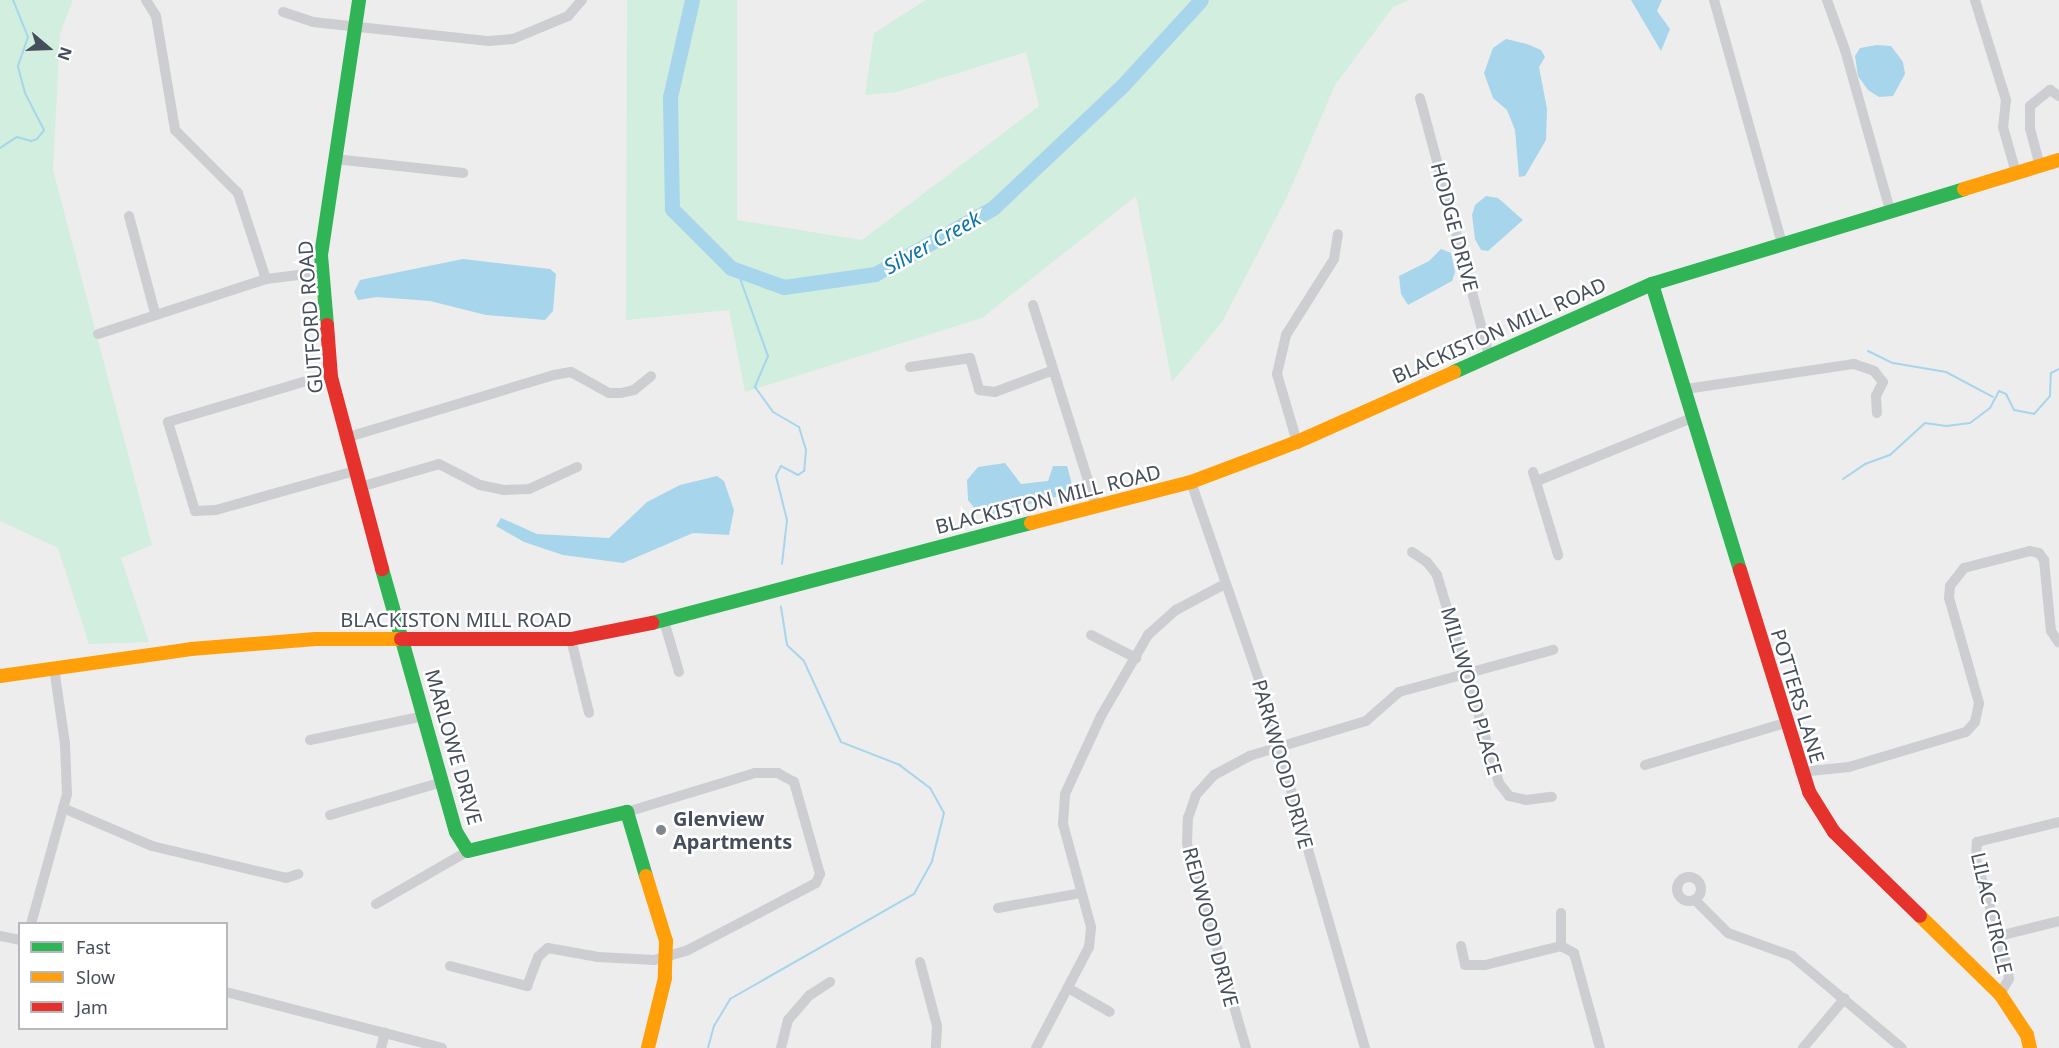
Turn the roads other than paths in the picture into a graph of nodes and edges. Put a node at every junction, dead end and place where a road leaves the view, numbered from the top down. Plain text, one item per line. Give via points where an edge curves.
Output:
1 (146, 0) edge
2 (359, 0) edge
3 (582, 0) edge
4 (1714, 0) edge
5 (1827, 0) edge
6 (1975, 0) edge
7 (283, 12) dead end
8 (355, 28) junction
9 (2059, 96) edge
10 (1420, 98) dead end
11 (335, 159) junction
12 (2059, 160) edge
13 (2040, 166) junction
14 (463, 173) dead end
15 (2016, 173) junction
16 (1890, 210) junction
17 (129, 216) dead end
18 (1338, 234) dead end
19 (1782, 243) junction
20 (323, 272) junction
21 (266, 279) junction
22 (1652, 284) junction
23 (1033, 305) dead end
24 (155, 313) junction
25 (98, 334) dead end
26 (1489, 356) junction
27 (910, 367) dead end
28 (1051, 371) junction
29 (651, 376) dead end
30 (331, 377) junction
31 (1686, 389) junction
32 (1877, 413) dead end
33 (1694, 417) junction
34 (345, 438) junction
35 (1298, 442) junction
36 (577, 467) dead end
37 (355, 471) junction
38 (1191, 482) junction
39 (360, 486) junction
40 (1096, 506) junction
41 (1412, 552) dead end
42 (1558, 555) dead end
43 (1223, 585) junction
44 (664, 621) junction
45 (1091, 635) dead end
46 (403, 639) junction
47 (571, 639) junction
48 (2059, 644) edge
49 (1553, 650) dead end
50 (1136, 658) junction
51 (54, 668) junction
52 (679, 672) dead end
53 (1468, 674) junction
54 (0, 676) edge
55 (589, 713) dead end
56 (424, 716) junction
57 (1785, 723) junction
58 (310, 740) dead end
59 (1278, 747) junction
60 (1645, 765) dead end
61 (1800, 772) junction
62 (442, 782) junction
63 (1552, 796) dead end
64 (63, 808) junction
65 (627, 812) junction
66 (330, 815) dead end
67 (2059, 822) edge
68 (468, 851) junction
69 (298, 874) dead end
70 (1081, 893) junction
71 (1695, 900) dead end
72 (376, 904) dead end
73 (998, 908) dead end
74 (1562, 913) dead end
75 (2059, 921) edge
76 (32, 922) edge
77 (0, 936) edge
78 (1999, 936) junction
79 (18, 940) edge
80 (1461, 946) dead end
81 (1561, 946) junction
82 (665, 955) junction
83 (920, 962) dead end
84 (450, 966) dead end
85 (830, 982) dead end
86 (1068, 988) junction
87 (228, 993) edge
88 (2000, 994) junction
89 (1845, 999) junction
90 (1110, 1012) dead end
91 (385, 1033) junction
92 (381, 1048) edge
93 (442, 1048) edge
94 (648, 1048) edge
95 (781, 1048) edge
96 (936, 1048) edge
97 (1036, 1048) edge
98 (1246, 1048) edge
99 (1365, 1048) edge
100 (1600, 1048) edge
101 (1803, 1048) edge
102 (1902, 1048) edge
103 (2030, 1048) edge

1 - 21 street via 156,16 176,130 238,193
2 - 8 main road, GUTFORD ROAD
3 - 8 street via 568,16 513,39 489,41
4 - 19 street
5 - 16 street
6 - 15 street via 2006,99 2004,127
7 - 8 street via 313,22
8 - 11 main road, GUTFORD ROAD
9 - 13 street via 2050,90 2030,106 2030,128
10 - 26 street, HODGE DRIVE
11 - 14 street
11 - 20 main road, GUTFORD ROAD via 324,215
12 - 13 main road, BLACKISTON MILL ROAD
13 - 15 main road, BLACKISTON MILL ROAD
15 - 16 main road, BLACKISTON MILL ROAD
16 - 19 main road, BLACKISTON MILL ROAD via 1863,222
17 - 24 street
18 - 35 street via 1334,259 1286,335 1277,374
19 - 22 main road, BLACKISTON MILL ROAD
20 - 21 street
20 - 30 main road, GUTFORD ROAD
21 - 24 street
22 - 26 main road, BLACKISTON MILL ROAD
22 - 31 main road, POTTERS LANE
23 - 28 street
24 - 25 street
26 - 35 main road, BLACKISTON MILL ROAD
27 - 28 street via 970,358 979,390 995,392
28 - 40 street
29 - 34 street via 634,390 609,393 571,372 554,375
30 - 34 main road, GUTFORD ROAD
30 - 37 street via 168,422 195,511 216,510
31 - 32 street via 1854,364 1874,372 1883,382 1876,396
31 - 33 main road, POTTERS LANE
33 - 42 street via 1535,476
33 - 57 main road, POTTERS LANE
34 - 37 main road, GUTFORD ROAD
35 - 38 main road, BLACKISTON MILL ROAD
36 - 39 street via 529,489 504,490 480,485 439,464
37 - 39 main road, GUTFORD ROAD
38 - 40 main road, BLACKISTON MILL ROAD
38 - 43 street, PARKWOOD DRIVE
39 - 46 main road, MARLOWE DRIVE
40 - 44 main road, BLACKISTON MILL ROAD
41 - 53 street, MILLWOOD PLACE via 1437,575
43 - 50 street via 1176,610 1148,635
43 - 59 street, PARKWOOD DRIVE via 1260,682
44 - 47 main road, BLACKISTON MILL ROAD
44 - 52 street
45 - 50 street
46 - 47 main road, BLACKISTON MILL ROAD
46 - 51 main road, BLACKISTON MILL ROAD via 316,639 191,649
46 - 56 main road, MARLOWE DRIVE
47 - 55 street
48 - 61 street via 2051,631 2044,560 2039,553 2030,551 1964,568 1950,586 1950,612 1979,703 1975,722 1966,732 1849,767
49 - 53 street, REDWOOD DRIVE
50 - 70 street via 1101,716 1065,794 1063,824
51 - 54 main road, BLACKISTON MILL ROAD
51 - 64 street via 68,777
53 - 59 street, REDWOOD DRIVE via 1399,692 1366,720
53 - 63 street, MILLWOOD PLACE via 1499,783 1509,796 1526,800
56 - 58 street
56 - 62 main road, MARLOWE DRIVE
57 - 60 street
57 - 61 main road, POTTERS LANE
59 - 98 street, REDWOOD DRIVE via 1214,774 1196,795 1188,818 1187,843
59 - 99 street, PARKWOOD DRIVE
61 - 88 main road, POTTERS LANE via 1834,832
62 - 66 street
62 - 68 main road, MARLOWE DRIVE via 456,832
64 - 69 street via 152,846 286,878
64 - 76 street
65 - 68 main road, MARLOWE DRIVE
65 - 82 main road via 666,941
65 - 82 street via 755,773 778,773 794,782 818,864 820,874 816,883 688,950
67 - 78 street, LILAC CIRCLE via 1977,842 1976,859
68 - 72 street
70 - 73 street
70 - 86 street via 1091,927 1089,947
71 - 89 street via 1728,933 1792,956
74 - 81 street
75 - 78 street
77 - 79 street
78 - 88 street, LILAC CIRCLE via 2008,979
80 - 81 street via 1466,965 1485,965
81 - 100 street via 1574,953
82 - 84 street via 637,961 548,948 538,957 527,986
82 - 94 main road via 665,978
83 - 96 street via 937,1026
85 - 95 street via 810,995 788,1020
86 - 90 street
86 - 97 street
87 - 91 street
88 - 103 main road, POTTERS LANE
89 - 101 street
89 - 102 street
91 - 92 street
91 - 93 street

